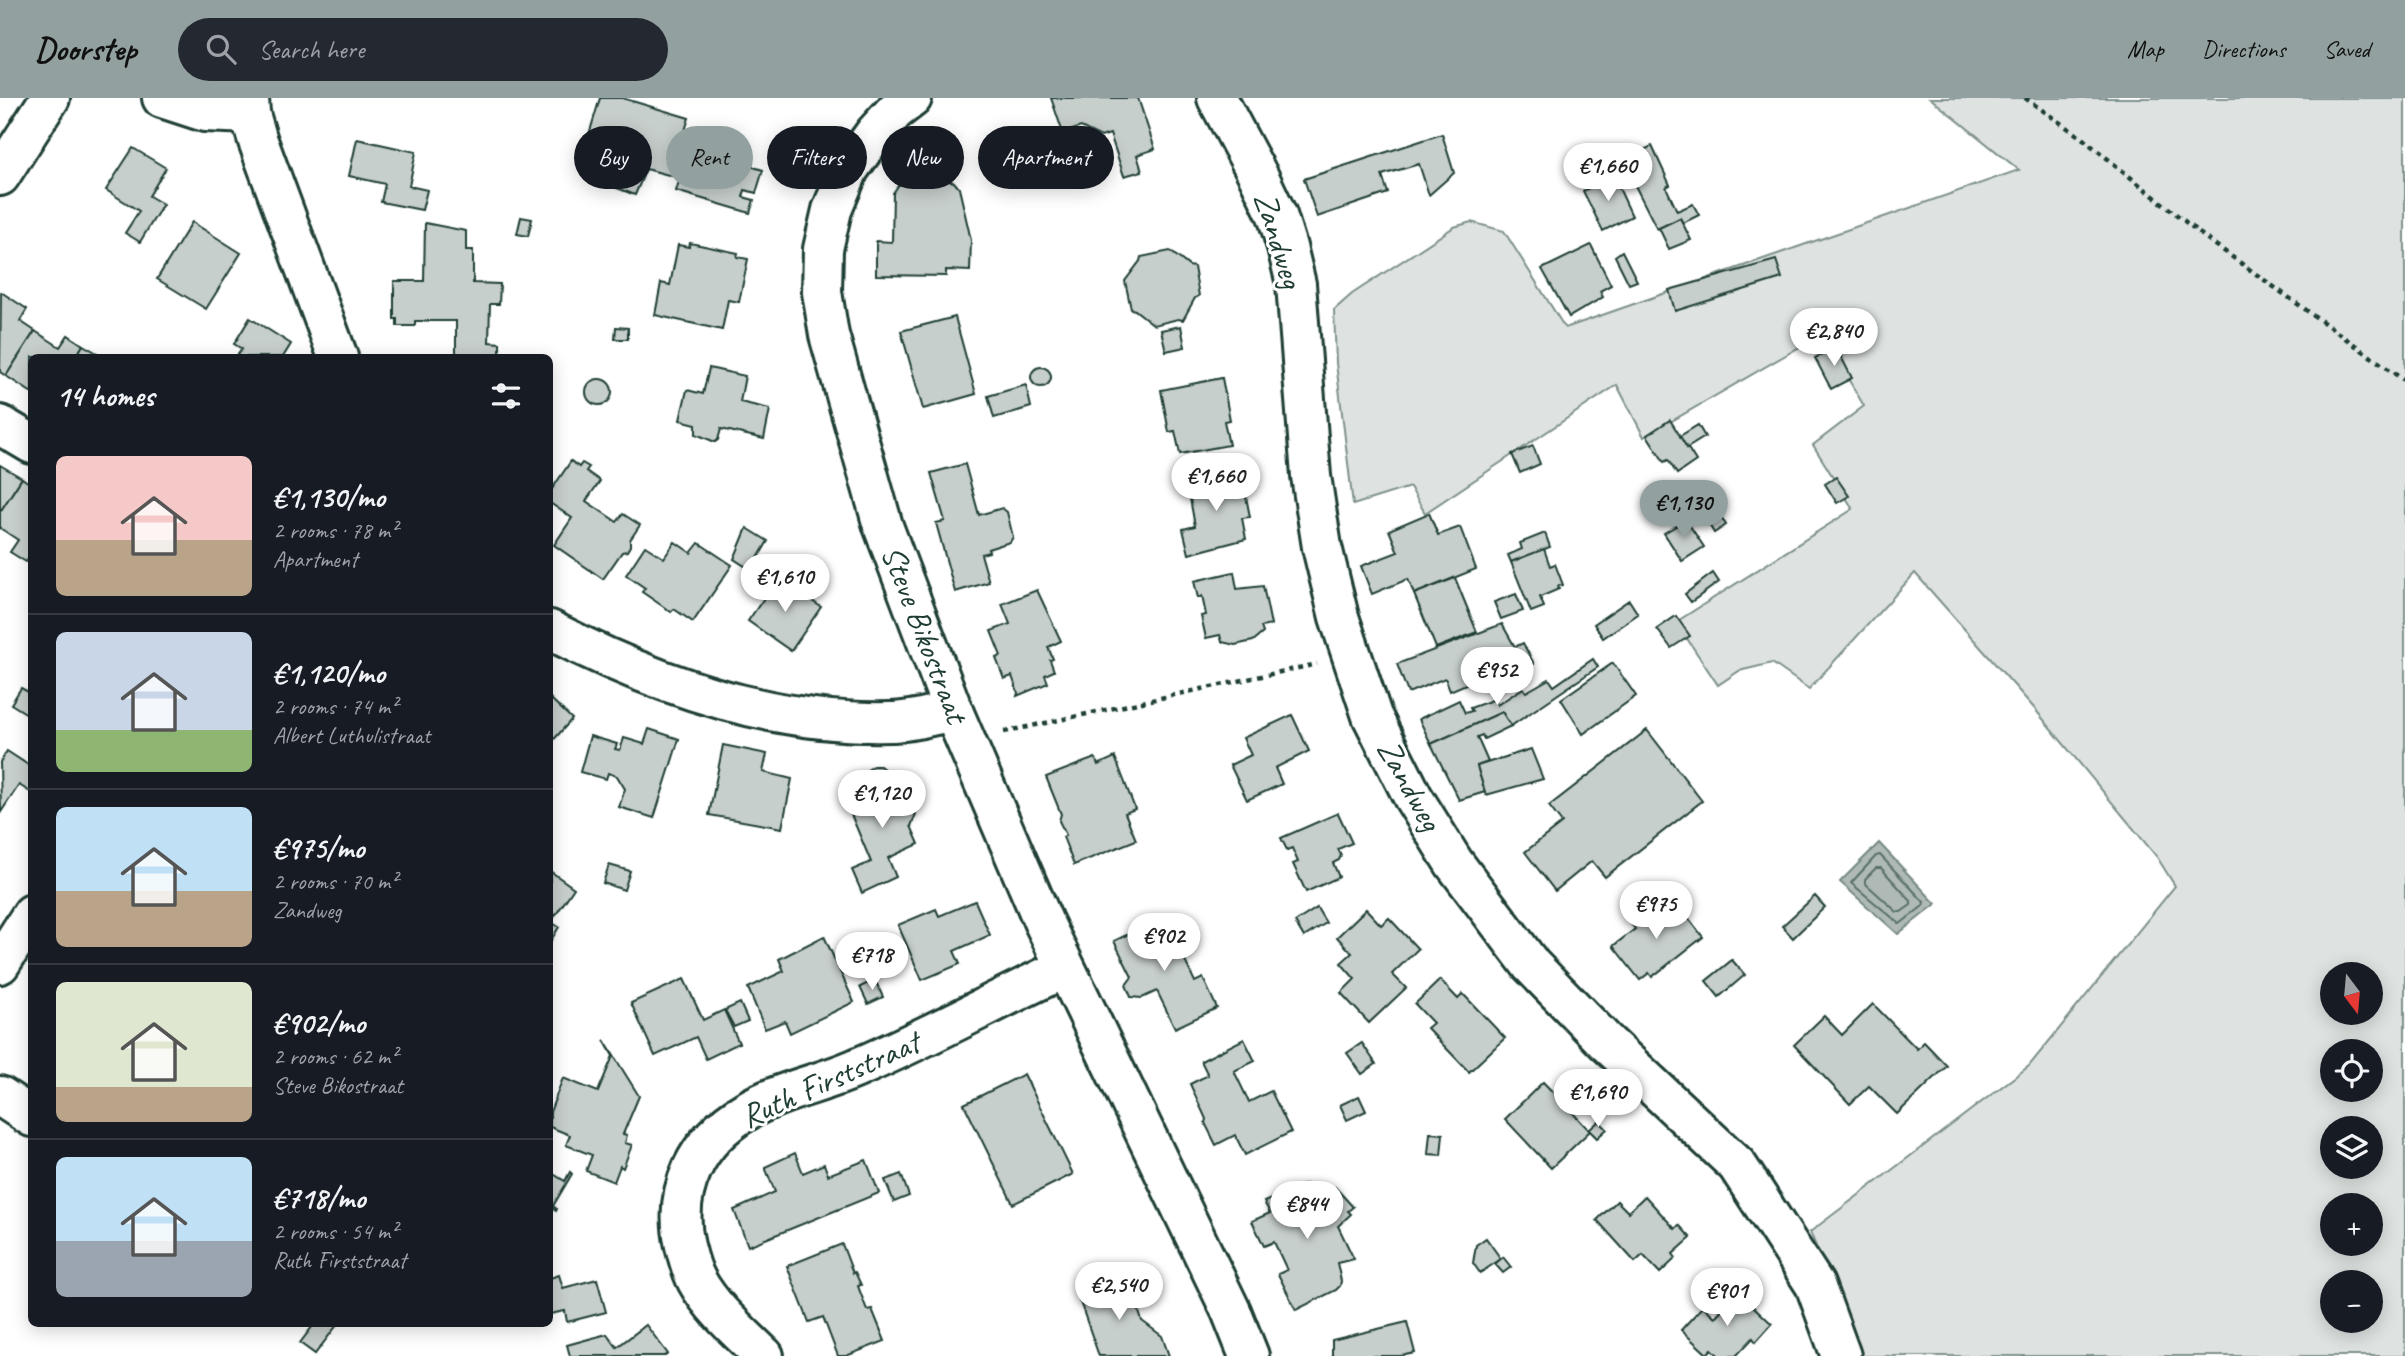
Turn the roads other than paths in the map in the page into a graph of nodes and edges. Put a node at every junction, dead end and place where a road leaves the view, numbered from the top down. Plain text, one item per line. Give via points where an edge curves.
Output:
1 (50, 98) edge
2 (162, 98) edge
3 (912, 98) edge
4 (1217, 98) edge
5 (249, 106) edge
6 (0, 176) edge
7 (337, 354) edge
8 (0, 425) edge
9 (28, 442) edge
10 (553, 632) edge
11 (960, 726) junction
12 (28, 920) edge
13 (0, 964) edge
14 (1065, 968) junction
15 (0, 1096) edge
16 (28, 1114) edge
17 (764, 1356) edge
18 (1249, 1356) edge
19 (1841, 1356) edge

1 - 6 street
2 - 5 street via 205,112
3 - 11 street, Steve Bikostraat via 874,132 849,169 823,249 822,292 883,526
4 - 19 street, Zandweg via 1277,215 1287,247 1296,284 1311,476 1322,547 1372,716 1413,797 1454,863 1531,965 1737,1166 1815,1284
5 - 7 street
8 - 9 street
10 - 11 street via 701,694 764,710 828,720
11 - 14 street, Steve Bikostraat
12 - 13 street
14 - 17 street, Ruth Firststraat via 919,1041 746,1111 716,1133 697,1157 681,1205 689,1262 713,1303
14 - 18 street, Steve Bikostraat
15 - 16 street

